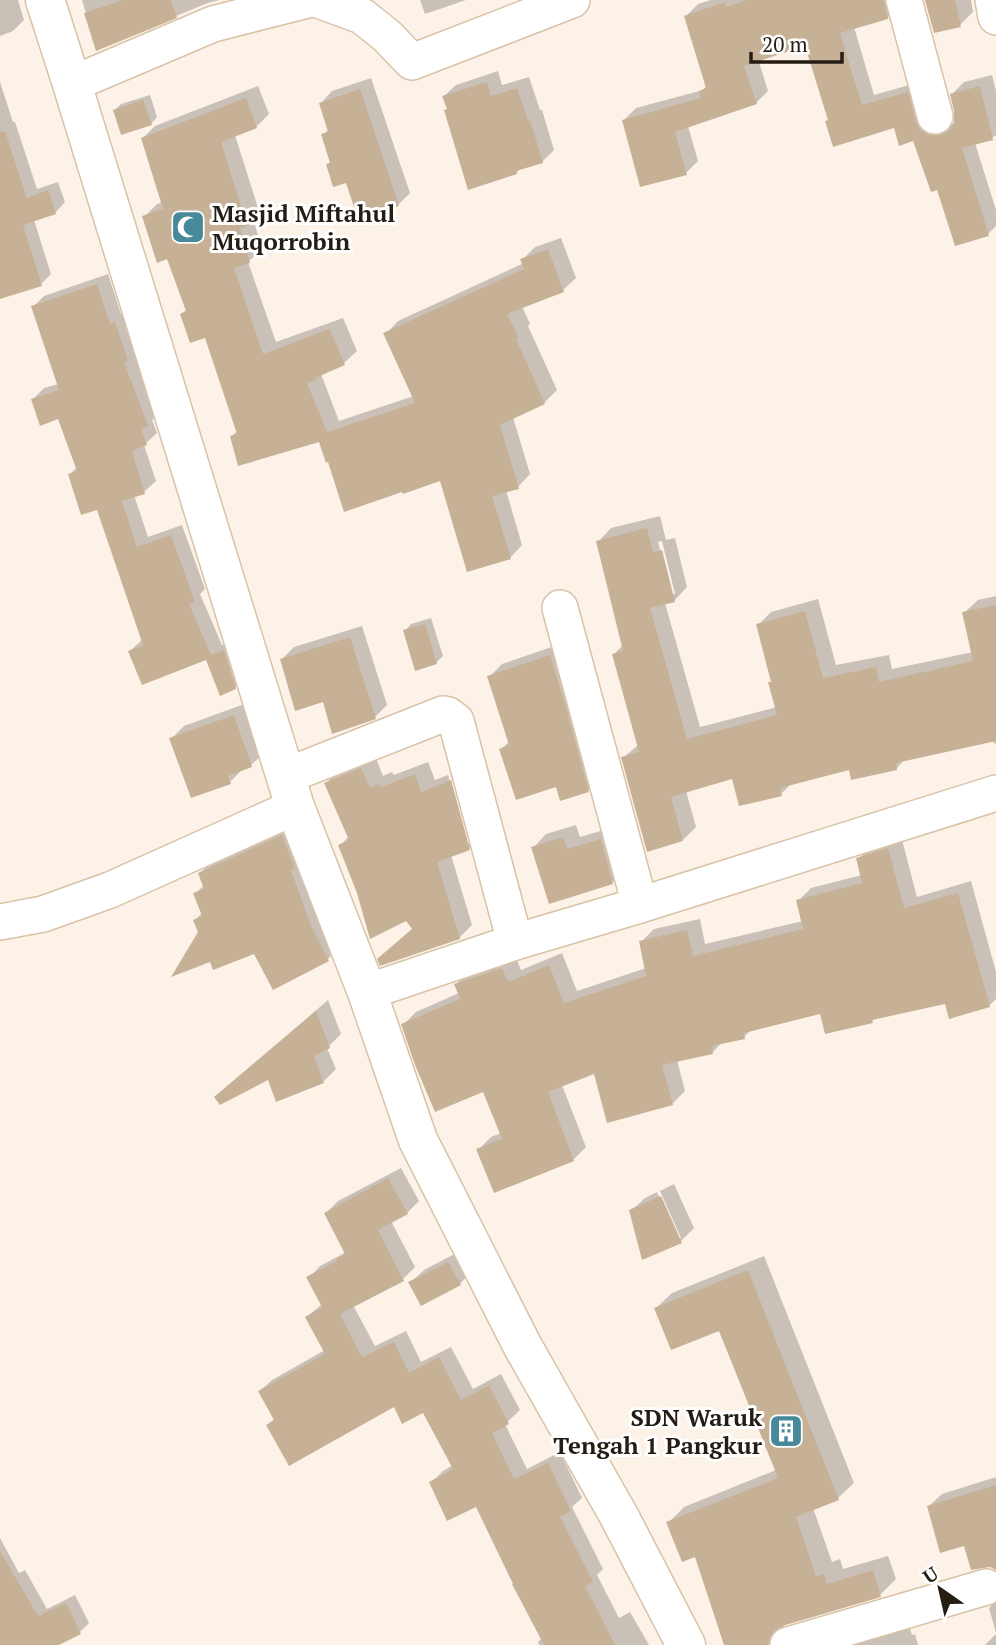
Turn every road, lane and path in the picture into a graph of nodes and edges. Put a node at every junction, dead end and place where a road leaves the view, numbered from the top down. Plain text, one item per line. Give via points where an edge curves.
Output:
1 (45, 0) edge
2 (307, 0) edge
3 (318, 0) edge
4 (572, 0) edge
5 (904, 0) edge
6 (993, 0) edge
7 (996, 18) edge
8 (72, 84) junction
9 (935, 116) dead end
10 (560, 608) dead end
11 (291, 792) junction
12 (996, 793) edge
13 (640, 905) junction
14 (0, 922) edge
15 (514, 942) junction
16 (367, 992) junction
17 (986, 1587) dead end
18 (686, 1645) edge
19 (788, 1645) edge

1 - 8 street
2 - 8 street via 214,24
3 - 4 street via 362,16 412,62
5 - 9 street
6 - 7 street
8 - 11 street
10 - 13 street
11 - 14 street via 110,890 43,914
11 - 15 street via 443,714 456,720
11 - 16 street
12 - 13 street
13 - 15 street
15 - 16 street
16 - 18 street via 418,1140 522,1345
17 - 19 street

